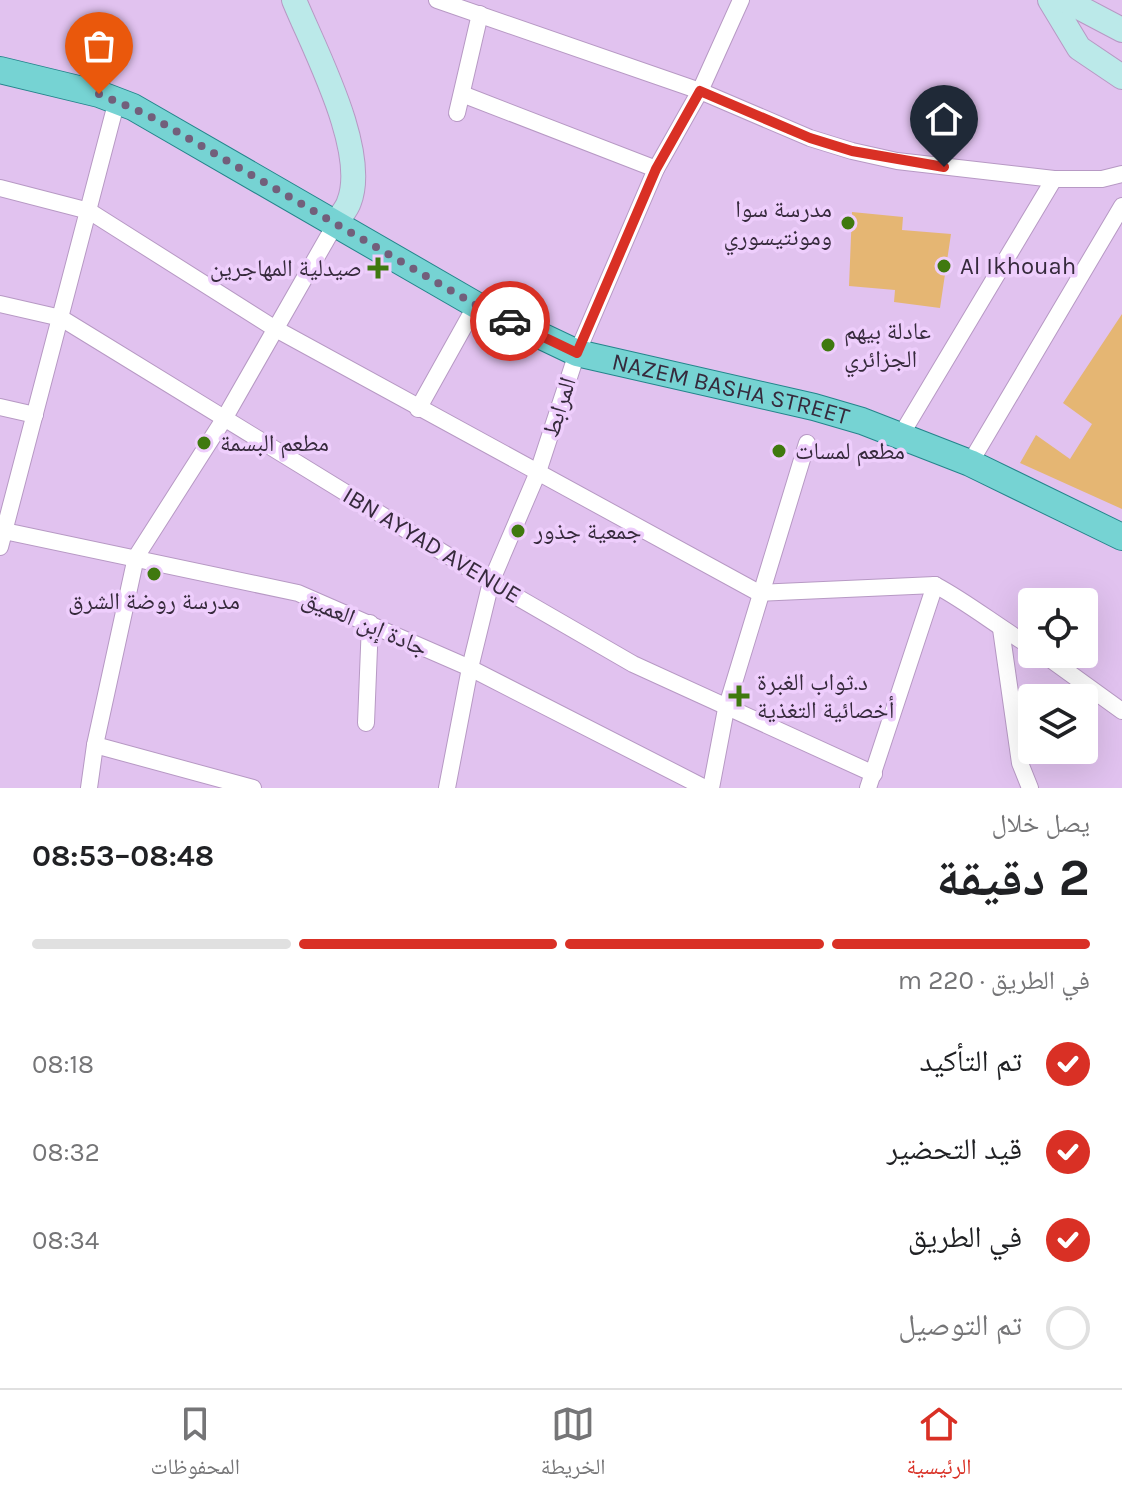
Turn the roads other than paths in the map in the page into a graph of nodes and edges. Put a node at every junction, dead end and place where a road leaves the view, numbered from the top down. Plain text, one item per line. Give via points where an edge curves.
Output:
1 (294, 0) edge
2 (437, 0) edge
3 (741, 0) edge
4 (1050, 0) edge
5 (1065, 0) edge
6 (480, 14) junction
7 (1122, 30) edge
8 (0, 70) edge
9 (1122, 77) edge
10 (700, 91) junction
11 (462, 94) junction
12 (117, 100) junction
13 (457, 113) dead end
14 (656, 169) junction
15 (1122, 174) edge
16 (1054, 179) junction
17 (0, 188) edge
18 (1122, 206) edge
19 (89, 211) junction
20 (336, 223) junction
21 (0, 304) edge
22 (476, 305) junction
23 (61, 318) junction
24 (274, 328) junction
25 (577, 353) junction
26 (0, 407) edge
27 (418, 409) junction
28 (35, 415) junction
29 (224, 419) junction
30 (901, 435) junction
31 (807, 443) dead end
32 (970, 463) junction
33 (538, 472) junction
34 (2, 536) edge
35 (1122, 537) edge
36 (136, 557) junction
37 (491, 582) junction
38 (935, 585) junction
39 (759, 593) junction
40 (370, 623) junction
41 (1001, 629) junction
42 (1018, 639) edge
43 (470, 668) junction
44 (1062, 668) edge
45 (726, 709) junction
46 (1122, 711) edge
47 (366, 723) dead end
48 (95, 745) junction
49 (871, 781) edge
50 (89, 788) edge
51 (253, 788) edge
52 (447, 788) edge
53 (708, 788) edge
54 (1030, 788) edge

1 - 20 main road via 351,142 352,189
2 - 6 street
3 - 10 street, المرابط
4 - 9 main road via 1079,48
5 - 7 main road
6 - 10 street
6 - 11 street
8 - 12 main road, NAZEM BASHA STREET
10 - 14 street, المرابط
10 - 16 street via 852,151
11 - 13 street
11 - 14 street
12 - 19 street
12 - 20 main road, NAZEM BASHA STREET
14 - 25 street, المرابط
15 - 16 street
16 - 30 street
17 - 19 street
18 - 32 street
19 - 23 street
19 - 24 street
20 - 22 main road, NAZEM BASHA STREET
20 - 24 street
21 - 23 street, IBN AYYAD AVENUE
22 - 25 main road, NAZEM BASHA STREET
22 - 27 street
23 - 28 street
23 - 29 street, IBN AYYAD AVENUE
24 - 27 street
24 - 29 street
25 - 30 main road, NAZEM BASHA STREET via 814,407
25 - 33 street, المرابط
26 - 28 street
27 - 33 street
28 - 34 street
29 - 36 street
29 - 37 street, IBN AYYAD AVENUE
30 - 32 main road, NAZEM BASHA STREET
31 - 39 street
32 - 35 main road, NAZEM BASHA STREET
33 - 37 street, المرابط
33 - 39 street
34 - 36 street, جادة إبن العميق
36 - 40 street, جادة إبن العميق via 298,593
36 - 48 street
37 - 43 street, المرابط
37 - 45 street, IBN AYYAD AVENUE via 633,664
38 - 39 street
38 - 41 street
38 - 49 street
39 - 45 street
40 - 43 street, جادة إبن العميق
40 - 47 street
41 - 42 street
41 - 54 street via 1020,763
43 - 52 street, المرابط
43 - 53 street, جادة إبن العميق
44 - 46 street
45 - 49 street, IBN AYYAD AVENUE
45 - 53 street
48 - 50 street
48 - 51 street

